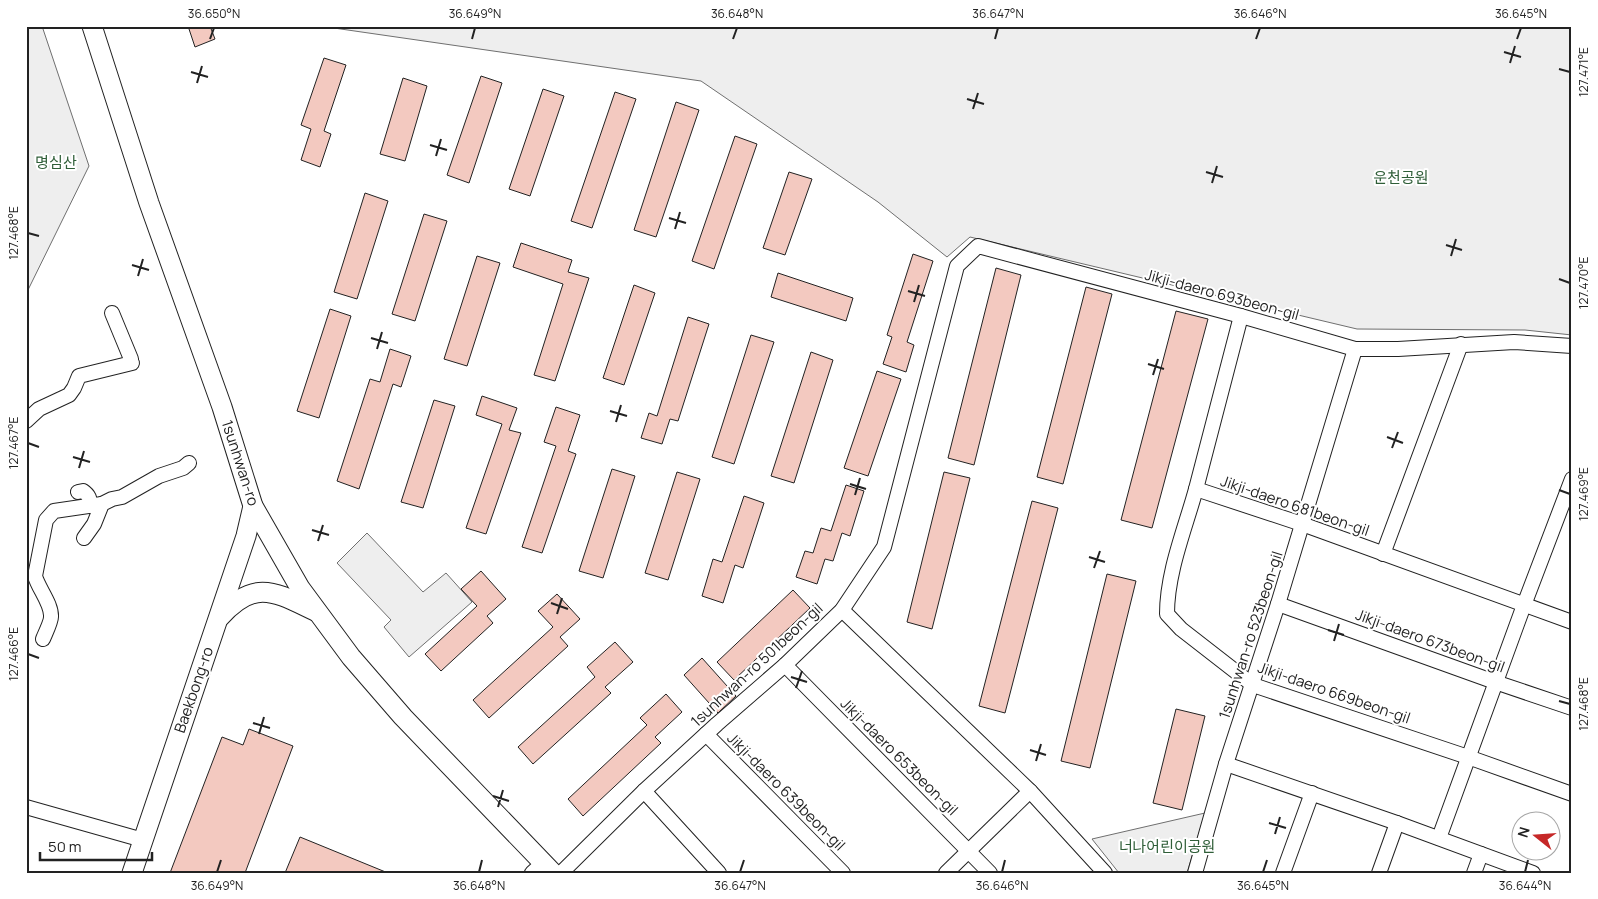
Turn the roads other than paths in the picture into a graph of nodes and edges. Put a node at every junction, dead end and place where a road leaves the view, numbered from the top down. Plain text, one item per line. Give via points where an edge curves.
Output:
1 (92, 26) edge
2 (978, 246) joint
3 (112, 313) dead end
4 (1241, 316) junction
5 (1461, 344) junction
6 (1572, 346) edge
7 (1355, 349) junction
8 (26, 421) edge
9 (189, 463) dead end
10 (1572, 479) edge
11 (1196, 490) junction
12 (78, 492) dead end
13 (96, 505) junction
14 (253, 506) junction
15 (1302, 524) junction
16 (84, 538) dead end
17 (1383, 554) junction
18 (1278, 604) junction
19 (1524, 605) junction
20 (842, 610) junction
21 (317, 612) junction
22 (218, 619) junction
23 (1572, 622) edge
24 (43, 639) dead end
25 (785, 665) junction
26 (1495, 682) junction
27 (1253, 684) junction
28 (1572, 708) edge
29 (706, 734) junction
30 (1468, 757) junction
31 (1226, 764) junction
32 (1030, 791) junction
33 (644, 792) junction
34 (1312, 793) junction
35 (1572, 794) edge
36 (26, 807) edge
37 (1397, 823) junction
38 (1439, 838) junction
39 (143, 840) junction
40 (969, 850) junction
41 (1480, 854) junction
42 (543, 869) edge
43 (132, 873) edge
44 (561, 873) edge
45 (719, 873) edge
46 (843, 873) edge
47 (946, 873) edge
48 (990, 873) edge
49 (1105, 873) edge
50 (1195, 873) edge
51 (1283, 873) edge
52 (1379, 873) edge
53 (1474, 873) edge
54 (1533, 873) edge

1 - 14 street, 1sunhwan-ro
2 - 4 street, Jikji-daero 693beon-gil
2 - 20 street, 1sunhwan-ro 501beon-gil via 957,266 884,547
3 - 8 street via 132,361 79,376 69,395 39,409
4 - 7 street, Jikji-daero 693beon-gil
4 - 11 street, Jikji-daero 669beon-gil
5 - 6 street, Jikji-daero 693beon-gil via 1514,342
5 - 7 street, Jikji-daero 693beon-gil
5 - 17 street, Jikji-daero 681beon-gil
7 - 15 street, 1sunhwan-ro 523beon-gil
9 - 13 street via 122,497
10 - 19 street
11 - 15 street, Jikji-daero 681beon-gil
11 - 27 street, Jikji-daero 669beon-gil via 1167,597 1167,614
12 - 13 street via 86,493
13 - 16 street via 94,524
13 - 24 street via 54,511 46,520 35,576 51,617
14 - 21 street, 1sunhwan-ro
14 - 22 street, Baekbong-ro
15 - 17 street, Jikji-daero 681beon-gil
15 - 18 street, 1sunhwan-ro 523beon-gil
17 - 19 street, Jikji-daero 681beon-gil
18 - 26 street, Jikji-daero 673beon-gil
18 - 27 street, 1sunhwan-ro 523beon-gil
19 - 23 street, Jikji-daero 681beon-gil
19 - 26 street
20 - 25 street, 1sunhwan-ro 501beon-gil
20 - 32 street
21 - 22 street via 280,594 256,591 234,603
21 - 42 street, 1sunhwan-ro via 403,717
22 - 39 street, Baekbong-ro
25 - 29 street, 1sunhwan-ro 501beon-gil
25 - 40 street, Jikji-daero 653beon-gil
26 - 28 street, Jikji-daero 673beon-gil
26 - 30 street
27 - 30 street, Jikji-daero 669beon-gil
27 - 31 street, 1sunhwan-ro 523beon-gil
29 - 33 street, 1sunhwan-ro 501beon-gil
29 - 46 street, Jikji-daero 639beon-gil
30 - 35 street, Jikji-daero 669beon-gil
30 - 38 street
31 - 34 street
31 - 50 street, 1sunhwan-ro 523beon-gil
32 - 40 street
32 - 49 street
33 - 44 street, 1sunhwan-ro 501beon-gil
33 - 45 street
34 - 37 street
34 - 51 street
36 - 39 street
37 - 38 street
37 - 52 street
38 - 41 street
39 - 43 street, Baekbong-ro
40 - 47 street
40 - 48 street, Jikji-daero 653beon-gil
41 - 53 street
41 - 54 street

